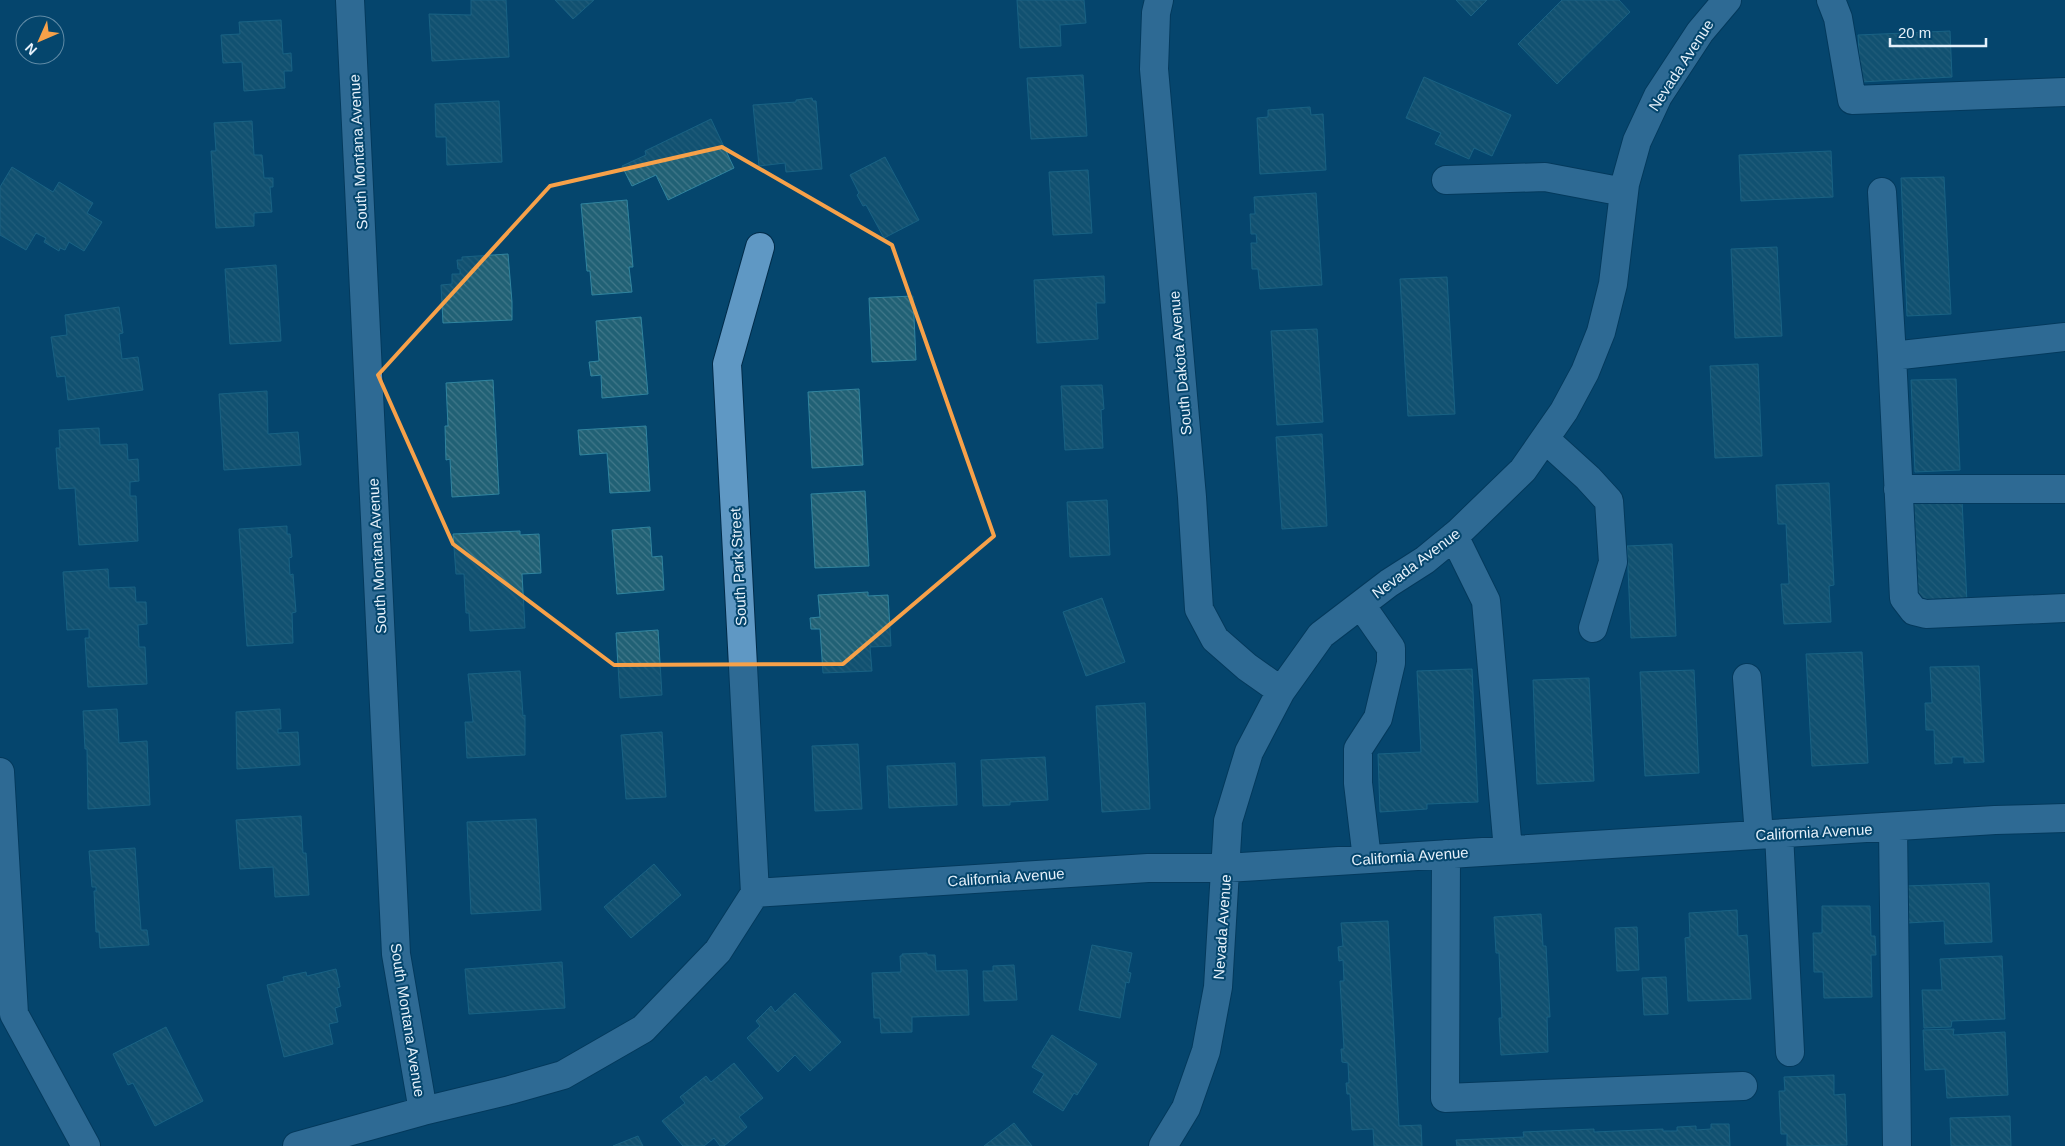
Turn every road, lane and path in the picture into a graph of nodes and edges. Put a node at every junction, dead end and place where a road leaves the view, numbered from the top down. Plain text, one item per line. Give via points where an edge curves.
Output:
1 (350, 0) edge
2 (1159, 0) edge
3 (1727, 0) edge
4 (1831, 0) edge
5 (2065, 92) edge
6 (1446, 180) dead end
7 (1624, 192) junction
8 (1882, 192) dead end
9 (760, 246) dead end
10 (2065, 337) edge
11 (1892, 356) junction
12 (1545, 438) junction
13 (1898, 489) junction
14 (2065, 489) edge
15 (1454, 536) junction
16 (1361, 605) junction
17 (2065, 608) edge
18 (1593, 628) dead end
19 (1747, 678) dead end
20 (1281, 692) junction
21 (0, 772) edge
22 (2065, 818) edge
23 (1893, 827) junction
24 (1769, 834) junction
25 (1508, 850) junction
26 (1446, 854) junction
27 (1367, 859) junction
28 (1226, 868) junction
29 (755, 893) junction
30 (7, 1016) edge
31 (1790, 1052) dead end
32 (1743, 1086) dead end
33 (423, 1110) junction
34 (86, 1146) edge
35 (297, 1146) edge
36 (1163, 1146) edge
37 (1897, 1146) edge

1 - 33 street, South Montana Avenue via 396,954
2 - 20 street, South Dakota Avenue via 1154,69 1199,609 1215,639
3 - 7 street, Nevada Avenue via 1700,32 1658,96 1636,141
4 - 5 street via 1838,18 1852,100
6 - 7 street via 1546,177
7 - 12 street, Nevada Avenue via 1613,284 1601,332 1585,372
8 - 11 street
9 - 29 street, South Park Street via 727,364
10 - 11 street
11 - 13 street
12 - 15 street, Nevada Avenue via 1523,470
12 - 18 street via 1609,501 1613,562
13 - 14 street
13 - 17 street via 1904,598 1914,611 1926,614
15 - 16 street, Nevada Avenue
15 - 25 street via 1486,601
16 - 20 street, Nevada Avenue via 1321,635
16 - 27 street via 1391,648 1391,663 1378,718 1358,749 1358,783
19 - 24 street
20 - 28 street, Nevada Avenue via 1249,752 1237,786 1228,821
21 - 30 street
22 - 23 street, California Avenue
23 - 24 street, California Avenue
23 - 37 street
24 - 25 street, California Avenue
24 - 31 street
25 - 26 street, California Avenue
26 - 27 street, California Avenue
26 - 32 street via 1445,1098
27 - 28 street, California Avenue
28 - 29 street, California Avenue via 1138,868
28 - 36 street, Nevada Avenue via 1218,987 1206,1051 1186,1108
29 - 33 street via 718,951 643,1029 563,1075
30 - 34 street
33 - 35 street

